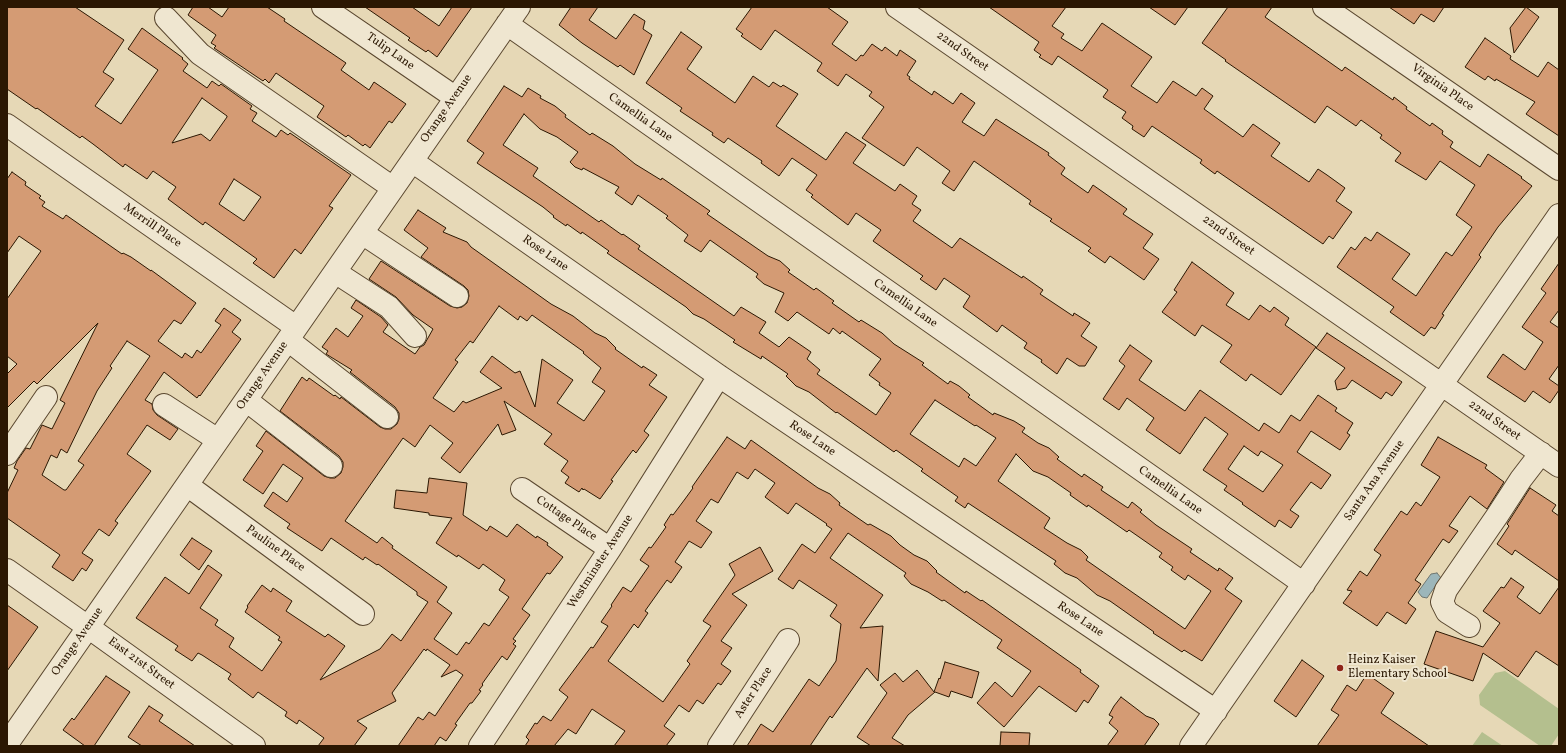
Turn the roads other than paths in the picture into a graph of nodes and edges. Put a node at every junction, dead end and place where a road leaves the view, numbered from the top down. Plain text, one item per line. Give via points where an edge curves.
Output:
1 (323, 7) edge
2 (897, 7) edge
3 (1324, 7) edge
4 (513, 15) edge
5 (166, 18) dead end
6 (456, 98) junction
7 (7, 125) edge
8 (412, 161) junction
9 (1559, 169) edge
10 (393, 188) junction
11 (1559, 215) edge
12 (362, 233) junction
13 (1553, 238) edge
14 (335, 272) junction
15 (457, 296) dead end
16 (292, 334) junction
17 (415, 336) dead end
18 (719, 376) junction
19 (1442, 385) junction
20 (46, 398) dead end
21 (246, 400) junction
22 (164, 405) dead end
23 (387, 416) dead end
24 (218, 440) junction
25 (7, 454) edge
26 (1541, 454) junction
27 (331, 466) dead end
28 (1559, 466) edge
29 (187, 485) junction
30 (522, 489) dead end
31 (610, 549) junction
32 (7, 570) edge
33 (1304, 584) junction
34 (363, 614) dead end
35 (1469, 626) dead end
36 (88, 627) junction
37 (788, 640) dead end
38 (1216, 711) junction
39 (7, 744) edge
40 (254, 746) edge
41 (480, 746) edge
42 (719, 746) edge
43 (1191, 746) edge

1 - 6 street, Tulip Lane
2 - 19 street, 22nd Street
3 - 9 street, Virginia Place
4 - 6 street, Orange Avenue
4 - 33 street, Camellia Lane
5 - 10 street via 200,54
6 - 8 street, Orange Avenue
7 - 16 street, Merrill Place
8 - 10 street, Orange Avenue
8 - 18 street, Rose Lane
10 - 12 street, Orange Avenue
11 - 13 street, Santa Ana Avenue
12 - 14 street, Orange Avenue
12 - 15 street
13 - 19 street, Santa Ana Avenue
14 - 16 street, Orange Avenue
14 - 17 street via 389,307
16 - 21 street, Orange Avenue
16 - 23 street, Merrill Place
18 - 31 street, Westminster Avenue
18 - 38 street, Rose Lane
19 - 26 street, 22nd Street
19 - 33 street, Santa Ana Avenue
20 - 25 street
21 - 24 street, Orange Avenue
21 - 27 street
22 - 24 street
24 - 29 street, Orange Avenue
26 - 28 street, 22nd Street
26 - 35 street via 1521,479 1446,590 1442,602 1447,612
29 - 34 street, Pauline Place
29 - 36 street, Orange Avenue
30 - 31 street, Cottage Place
31 - 41 street, Westminster Avenue
32 - 36 street, East 21st Street
33 - 38 street, Santa Ana Avenue
36 - 39 street, Orange Avenue
36 - 40 street, East 21st Street
37 - 42 street, Aster Place
38 - 43 street, Santa Ana Avenue

